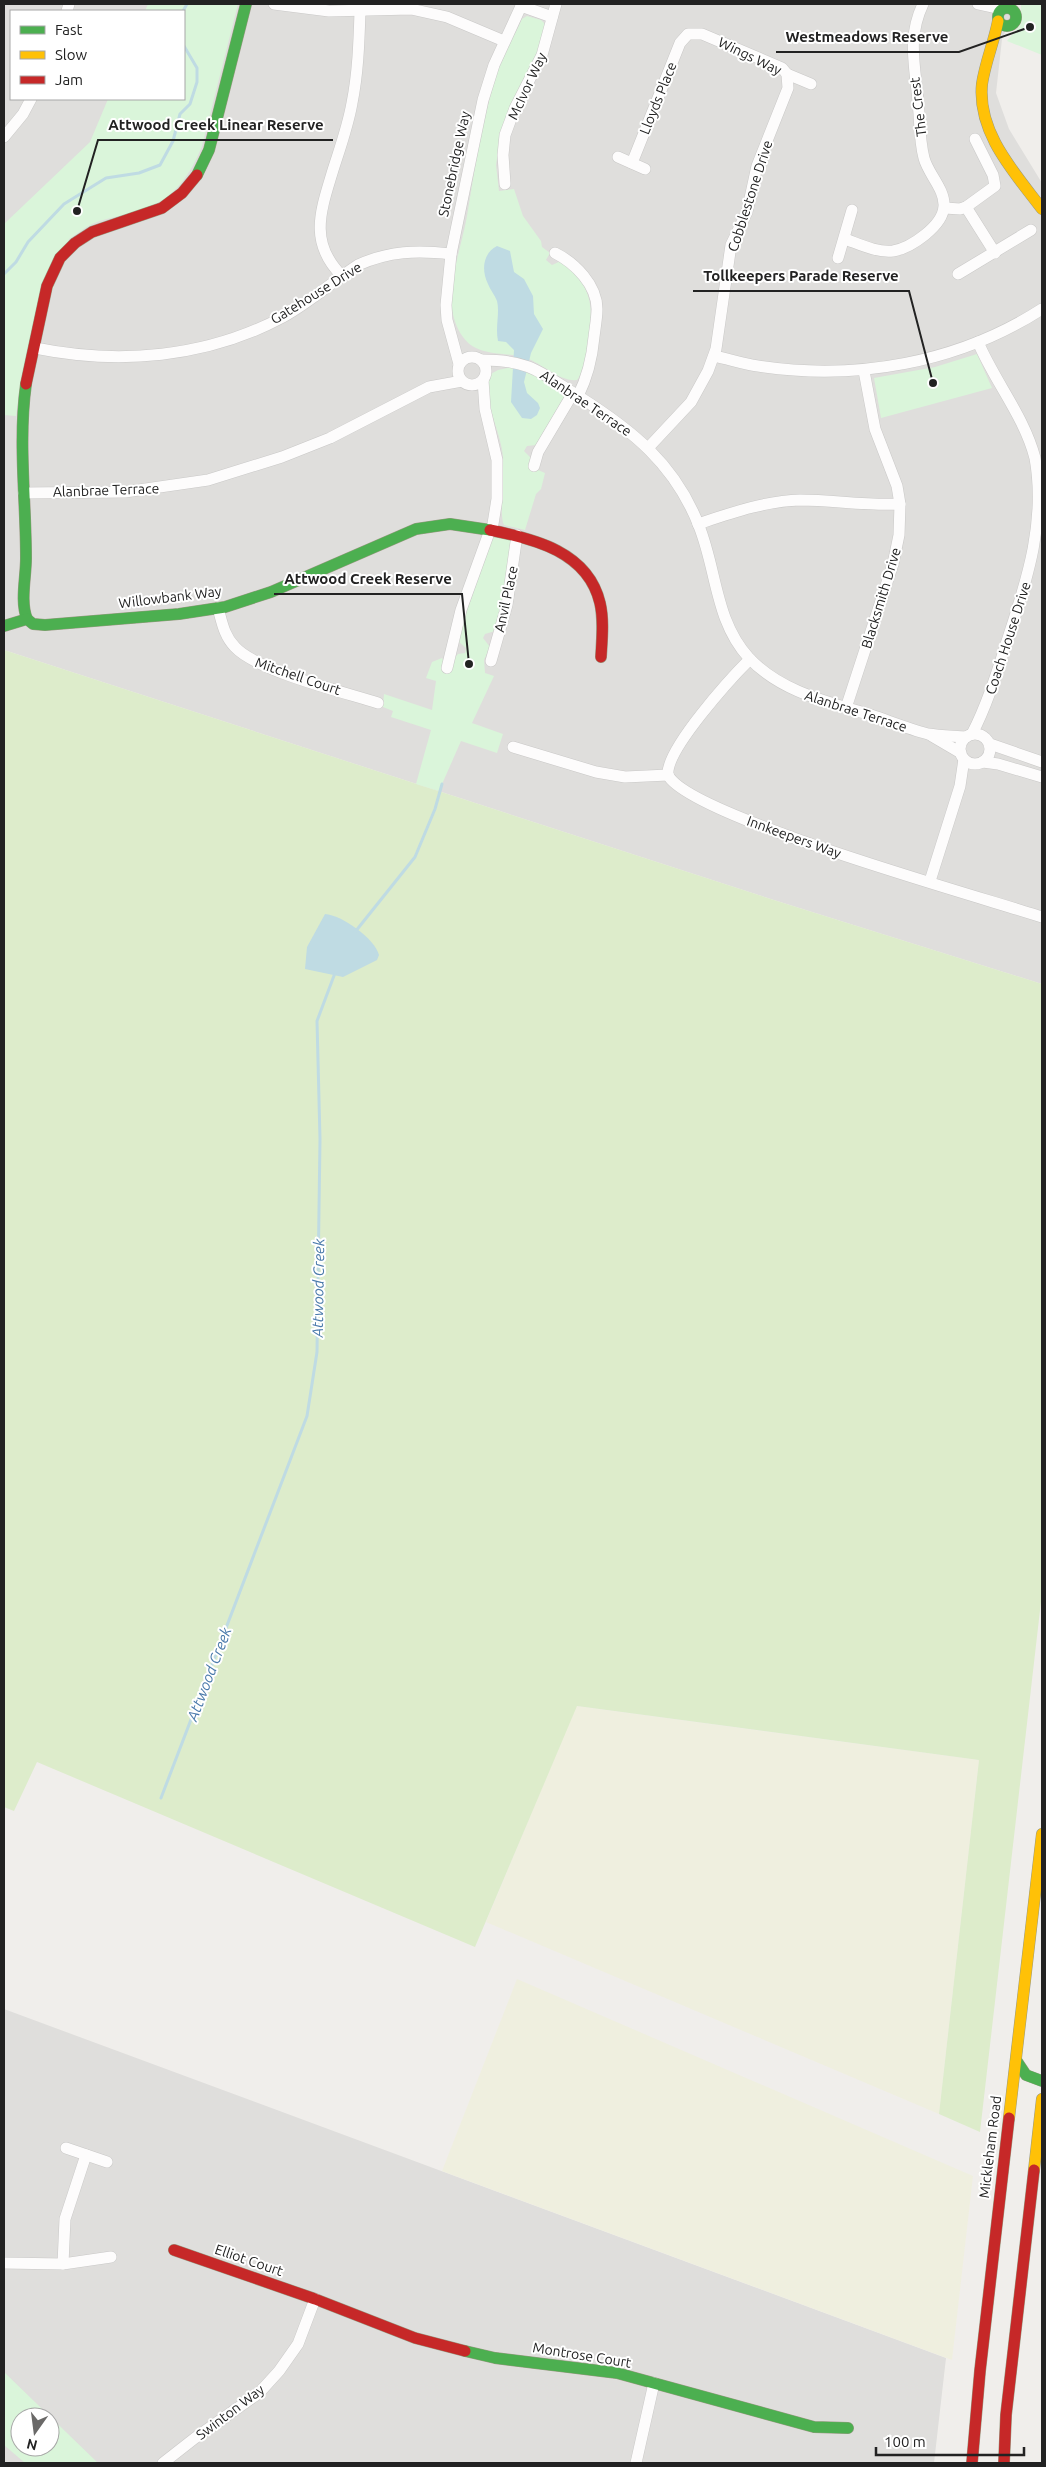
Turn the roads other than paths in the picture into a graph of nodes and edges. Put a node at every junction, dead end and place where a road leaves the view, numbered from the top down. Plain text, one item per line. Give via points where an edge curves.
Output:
1 (246, 4) edge
2 (274, 4) edge
3 (556, 4) edge
4 (922, 4) edge
5 (978, 4) edge
6 (521, 5) edge
7 (360, 12) junction
8 (1006, 13) edge
9 (552, 17) junction
10 (688, 34) joint
11 (504, 41) junction
12 (787, 74) junction
13 (811, 84) dead end
14 (30, 100) edge
15 (4, 137) edge
16 (975, 139) dead end
17 (618, 158) dead end
18 (632, 163) junction
19 (645, 169) dead end
20 (505, 184) dead end
21 (966, 207) junction
22 (944, 208) junction
23 (1042, 209) edge
24 (852, 210) dead end
25 (1031, 230) dead end
26 (845, 239) junction
27 (555, 253) dead end
28 (995, 253) junction
29 (451, 254) junction
30 (838, 258) dead end
31 (958, 274) dead end
32 (342, 276) junction
33 (1042, 309) edge
34 (453, 336) junction
35 (978, 342) junction
36 (35, 348) junction
37 (714, 356) junction
38 (478, 358) junction
39 (506, 362) junction
40 (864, 371) junction
41 (462, 375) junction
42 (484, 376) junction
43 (576, 394) junction
44 (485, 408) junction
45 (648, 448) junction
46 (534, 466) dead end
47 (24, 493) junction
48 (900, 504) junction
49 (698, 524) junction
50 (491, 530) junction
51 (517, 535) junction
52 (218, 608) junction
53 (27, 620) junction
54 (4, 626) edge
55 (601, 656) dead end
56 (750, 659) junction
57 (490, 661) dead end
58 (447, 668) dead end
59 (378, 703) dead end
60 (846, 708) junction
61 (929, 734) junction
62 (977, 738) junction
63 (513, 747) dead end
64 (962, 756) junction
65 (1042, 762) edge
66 (979, 763) junction
67 (668, 775) junction
68 (1042, 778) edge
69 (960, 786) junction
70 (930, 881) junction
71 (1042, 917) edge
72 (1042, 1834) edge
73 (1016, 2060) junction
74 (1042, 2081) edge
75 (1042, 2099) edge
76 (66, 2148) dead end
77 (86, 2155) junction
78 (107, 2162) dead end
79 (174, 2250) dead end
80 (112, 2257) dead end
81 (4, 2262) edge
82 (63, 2264) junction
83 (315, 2299) junction
84 (654, 2383) junction
85 (848, 2428) dead end
86 (163, 2463) edge
87 (636, 2463) edge
88 (972, 2463) edge
89 (1004, 2463) edge

1 - 36 street via 211,142 201,169 191,184 171,202 140,218 88,234 66,252 49,281
2 - 7 street via 310,10
3 - 9 street, McIvor Way
4 - 22 street, The Crest via 913,26 913,72 924,157 928,171 942,193
5 - 8 street
6 - 9 street
6 - 11 street, Stonebridge Way
7 - 11 street via 411,9 438,14
7 - 32 street via 359,53 352,105 320,220 322,246
8 - 23 street via 992,50 982,92 985,118 997,144
9 - 20 street, McIvor Way via 542,55 505,135
10 - 12 street, Wings Way via 702,34 782,68
10 - 18 street, Lloyds Place via 680,43
11 - 29 street, Stonebridge Way via 482,100
12 - 13 street, Wings Way
12 - 37 street, Cobblestone Drive via 788,88 757,166 747,212 731,245
14 - 15 street
16 - 21 street via 996,184
17 - 18 street
18 - 19 street
21 - 22 street via 960,210
21 - 28 street
22 - 26 street via 934,228 902,248 883,251
24 - 26 street
25 - 28 street
26 - 30 street
27 - 43 street via 576,267 594,292 597,308 591,367
28 - 31 street
29 - 32 street, Gatehouse Drive via 422,250 388,254 358,265
29 - 34 street, Stonebridge Way via 446,305
32 - 36 street, Gatehouse Drive via 282,317 200,348 155,356 115,358
33 - 35 street
34 - 38 street
34 - 41 street, Stonebridge Way
35 - 40 street via 934,357
35 - 62 street, Coach House Drive via 990,370 1026,432 1036,466 1041,506 1035,554
36 - 47 street via 24,406
37 - 40 street via 786,370
37 - 45 street, Cobblestone Drive via 701,388 691,402
38 - 39 street, Alanbrae Terrace
38 - 41 street, Alanbrae Terrace via 465,358
38 - 42 street
39 - 42 street, Alanbrae Terrace
39 - 43 street, Alanbrae Terrace via 541,371
40 - 48 street, Blacksmith Drive via 875,429 892,471
41 - 42 street, Alanbrae Terrace
41 - 44 street, Stonebridge Way
41 - 47 street, Alanbrae Terrace via 417,392 330,438 208,480 125,492
42 - 44 street, Stonebridge Way
43 - 45 street, Alanbrae Terrace via 620,422
43 - 46 street via 538,452
44 - 50 street, Stonebridge Way via 498,460 497,499
45 - 49 street, Alanbrae Terrace via 682,493
47 - 53 street via 23,609
48 - 49 street via 814,500 778,502
48 - 60 street, Blacksmith Drive via 899,535 893,564
49 - 56 street, Alanbrae Terrace via 729,630
50 - 51 street, Willowbank Way
50 - 52 street, Willowbank Way via 454,524 420,527 261,596
50 - 58 street, Stonebridge Way via 462,610
51 - 55 street, Willowbank Way via 554,546 574,560 590,579 597,592 603,619
51 - 57 street, Anvil Place via 507,605
52 - 53 street, Willowbank Way via 45,625
52 - 59 street, Mitchell Court via 228,638 254,662
53 - 54 street, Willowbank Way
56 - 60 street, Alanbrae Terrace via 784,686
56 - 67 street via 695,723 671,760
60 - 61 street, Alanbrae Terrace
61 - 62 street, Alanbrae Terrace
61 - 64 street, Alanbrae Terrace
62 - 64 street via 961,744
62 - 65 street, Alanbrae Terrace
62 - 66 street via 990,754
63 - 67 street via 596,772 625,777
64 - 66 street, Alanbrae Terrace
64 - 69 street
66 - 68 street via 998,764
66 - 69 street
67 - 70 street, Innkeepers Way via 676,785 742,818 860,862
69 - 70 street
70 - 71 street, Innkeepers Way
72 - 73 street, Mickleham Road
73 - 74 street via 1027,2076
73 - 88 street, Mickleham Road
75 - 89 street via 1006,2415
76 - 77 street
77 - 78 street
77 - 82 street via 65,2219
79 - 83 street, Elliot Court
80 - 82 street
81 - 82 street
83 - 84 street, Montrose Court via 415,2338 495,2358 617,2373
83 - 86 street, Swinton Way via 298,2344 259,2394
84 - 85 street, Montrose Court via 814,2426
84 - 87 street

